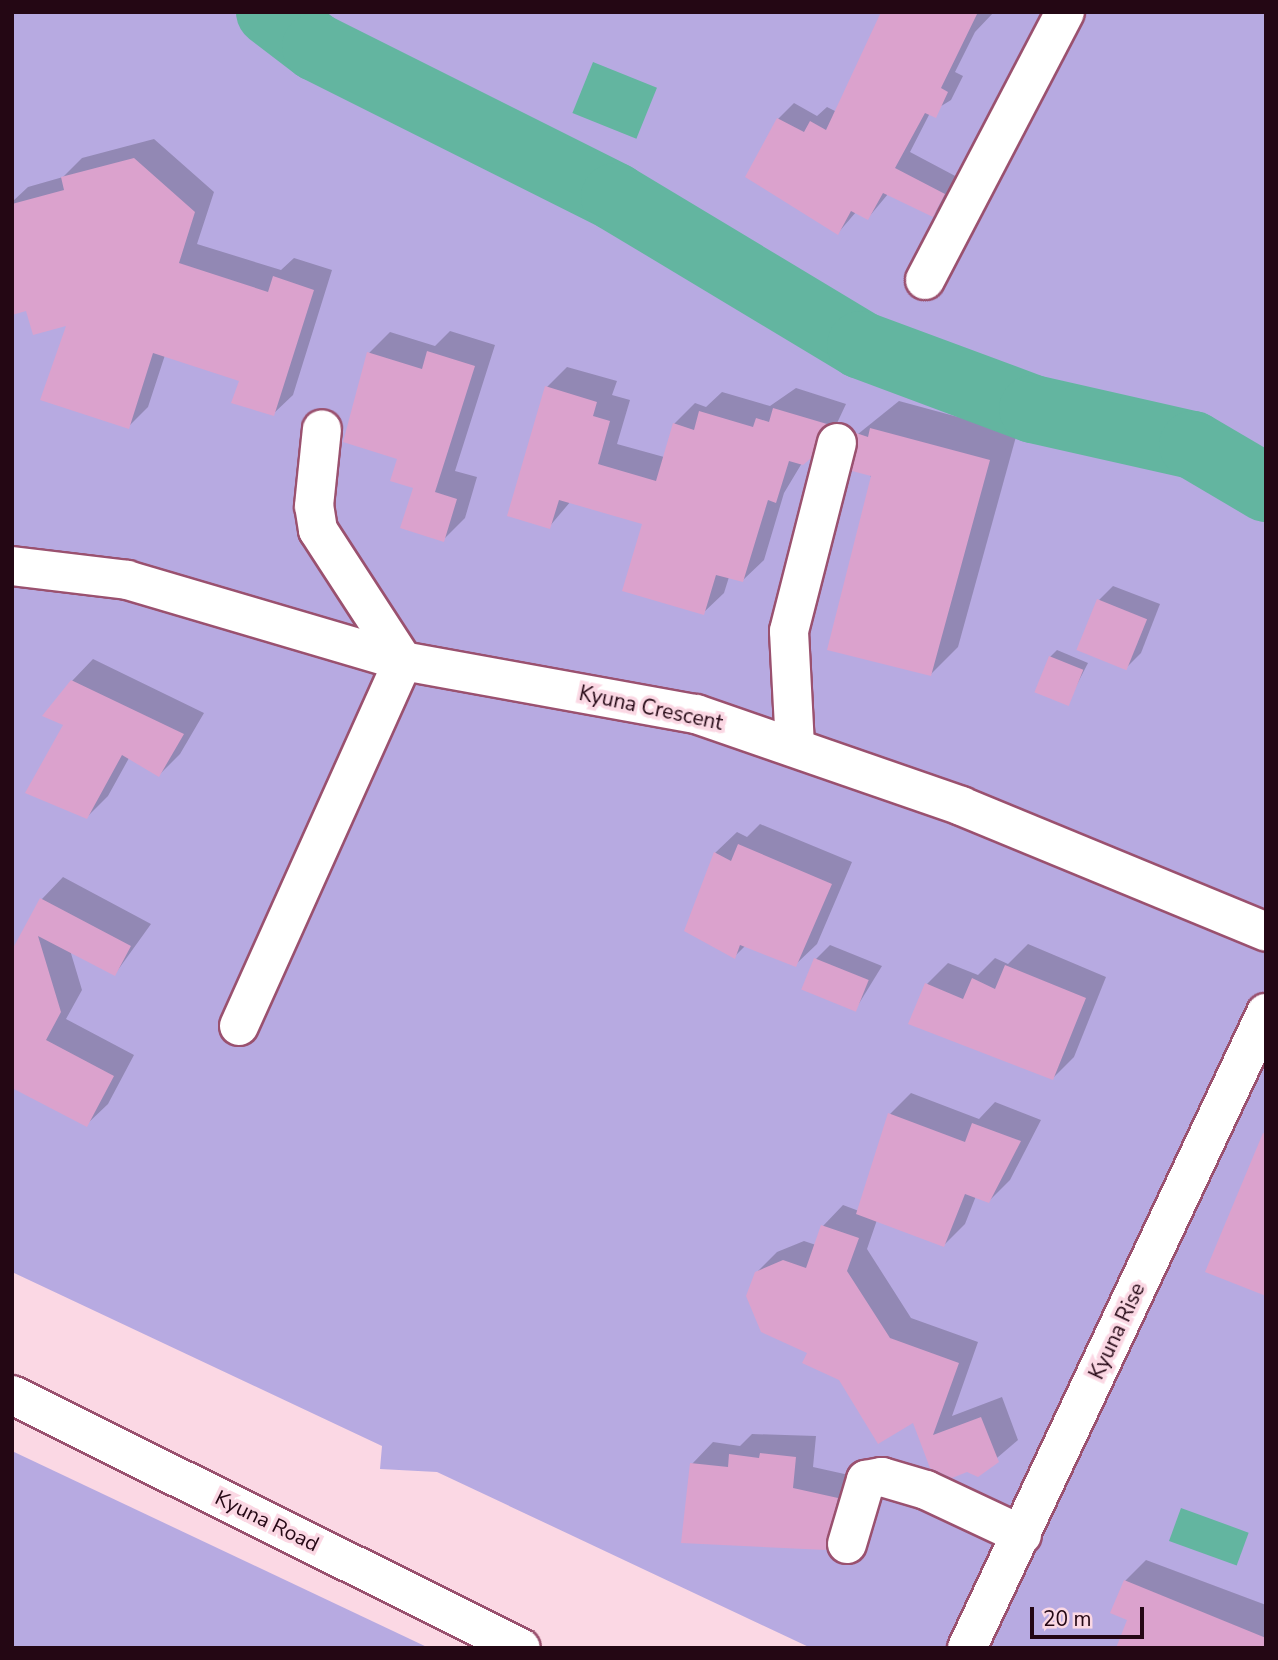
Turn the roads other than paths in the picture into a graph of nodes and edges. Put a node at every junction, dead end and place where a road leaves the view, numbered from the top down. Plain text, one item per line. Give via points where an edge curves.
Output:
1 (1065, 12) edge
2 (925, 280) dead end
3 (322, 429) dead end
4 (837, 443) dead end
5 (12, 566) edge
6 (403, 661) junction
7 (795, 746) junction
8 (1266, 932) edge
9 (1266, 1013) edge
10 (239, 1026) dead end
11 (12, 1395) edge
12 (1022, 1535) junction
13 (847, 1544) dead end
14 (522, 1648) edge
15 (967, 1648) edge

1 - 2 street
3 - 6 street via 314,506 318,530
4 - 7 street via 789,631
5 - 6 street, Kyuna Crescent via 127,580
6 - 7 street, Kyuna Crescent via 696,714
6 - 10 street
7 - 8 street, Kyuna Crescent
9 - 12 street, Kyuna Rise
11 - 14 street, Kyuna Road
12 - 13 street via 926,1490 881,1477 866,1480
12 - 15 street, Kyuna Rise

